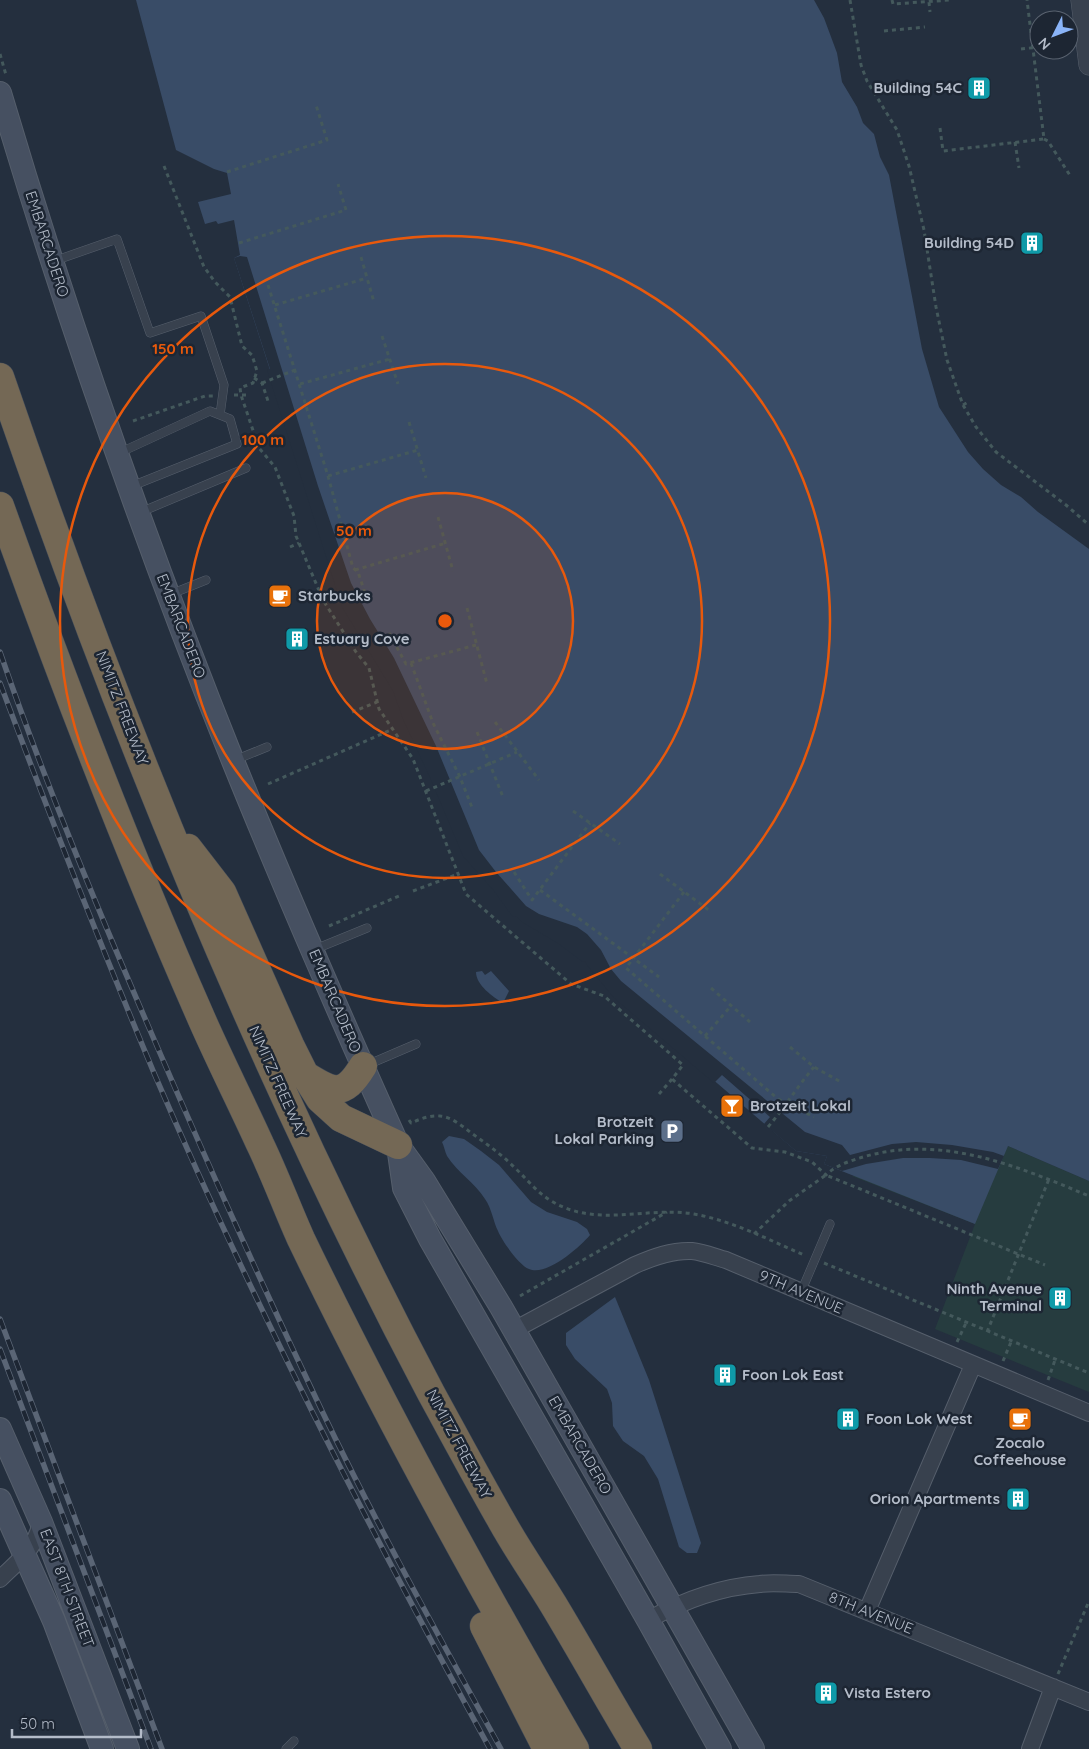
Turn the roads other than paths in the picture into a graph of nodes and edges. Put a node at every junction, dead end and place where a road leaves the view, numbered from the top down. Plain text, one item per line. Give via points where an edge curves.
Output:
1 (1081, 0) edge
2 (1089, 64) edge
3 (4, 88) edge
4 (52, 262) junction
5 (0, 376) edge
6 (220, 415) junction
7 (118, 453) junction
8 (246, 468) dead end
9 (130, 487) junction
10 (0, 506) edge
11 (139, 513) junction
12 (206, 580) dead end
13 (169, 594) junction
14 (267, 747) dead end
15 (233, 761) junction
16 (163, 816) junction
17 (367, 928) dead end
18 (313, 950) junction
19 (416, 1044) dead end
20 (363, 1066) junction
21 (305, 1075) junction
22 (404, 1134) junction
23 (830, 1224) dead end
24 (801, 1292) junction
25 (514, 1330) junction
26 (973, 1365) junction
27 (384, 1403) junction
28 (1089, 1413) edge
29 (0, 1429) edge
30 (0, 1500) edge
31 (41, 1522) junction
32 (25, 1555) junction
33 (0, 1580) edge
34 (672, 1607) junction
35 (868, 1611) junction
36 (648, 1620) junction
37 (1053, 1687) junction
38 (1089, 1702) edge
39 (294, 1741) dead end
40 (102, 1749) edge
41 (128, 1749) edge
42 (286, 1749) edge
43 (547, 1749) edge
44 (575, 1749) edge
45 (638, 1749) edge
46 (720, 1749) edge
47 (754, 1749) edge
48 (1030, 1749) edge

1 - 2 street
3 - 4 main road, EMBARCADERO
4 - 6 lane via 117,239 150,333 201,316 224,385
4 - 7 main road, EMBARCADERO
5 - 16 highway, NIMITZ FREEWAY
6 - 7 lane via 210,411
6 - 9 lane via 230,419 237,444
7 - 9 main road, EMBARCADERO
8 - 11 lane
9 - 11 main road, EMBARCADERO
10 - 27 highway via 84,733 199,1014 300,1236
11 - 13 main road, EMBARCADERO
12 - 13 lane
13 - 15 main road, EMBARCADERO
14 - 15 lane
15 - 18 main road, EMBARCADERO
16 - 21 highway via 222,892
16 - 45 highway, NIMITZ FREEWAY via 289,1106 370,1273 501,1520
17 - 18 lane
18 - 20 main road, EMBARCADERO
19 - 20 lane
20 - 21 highway via 347,1086 337,1089 327,1089
20 - 22 main road, EMBARCADERO
21 - 22 highway via 320,1099 341,1118
22 - 25 main road, EMBARCADERO via 424,1181
22 - 36 main road, EMBARCADERO via 404,1188
23 - 24 lane
24 - 25 street, 9TH AVENUE via 726,1260 693,1251 673,1252 635,1265
24 - 26 street, 9TH AVENUE
25 - 34 main road, EMBARCADERO
26 - 28 street, 9TH AVENUE
26 - 35 street
27 - 43 highway via 456,1570
27 - 44 highway
29 - 31 main road, EAST 8TH STREET
30 - 32 main road, EAST 8TH STREET
31 - 32 street via 33,1545
31 - 41 main road, EAST 8TH STREET
32 - 33 street
32 - 40 main road, EAST 8TH STREET via 54,1621
34 - 35 street, 8TH AVENUE via 710,1592 761,1583 799,1584
34 - 36 street, 8TH AVENUE
34 - 47 main road, EMBARCADERO
35 - 37 street, 8TH AVENUE
36 - 46 main road, EMBARCADERO
37 - 38 street, 8TH AVENUE
37 - 48 street
39 - 42 lane

